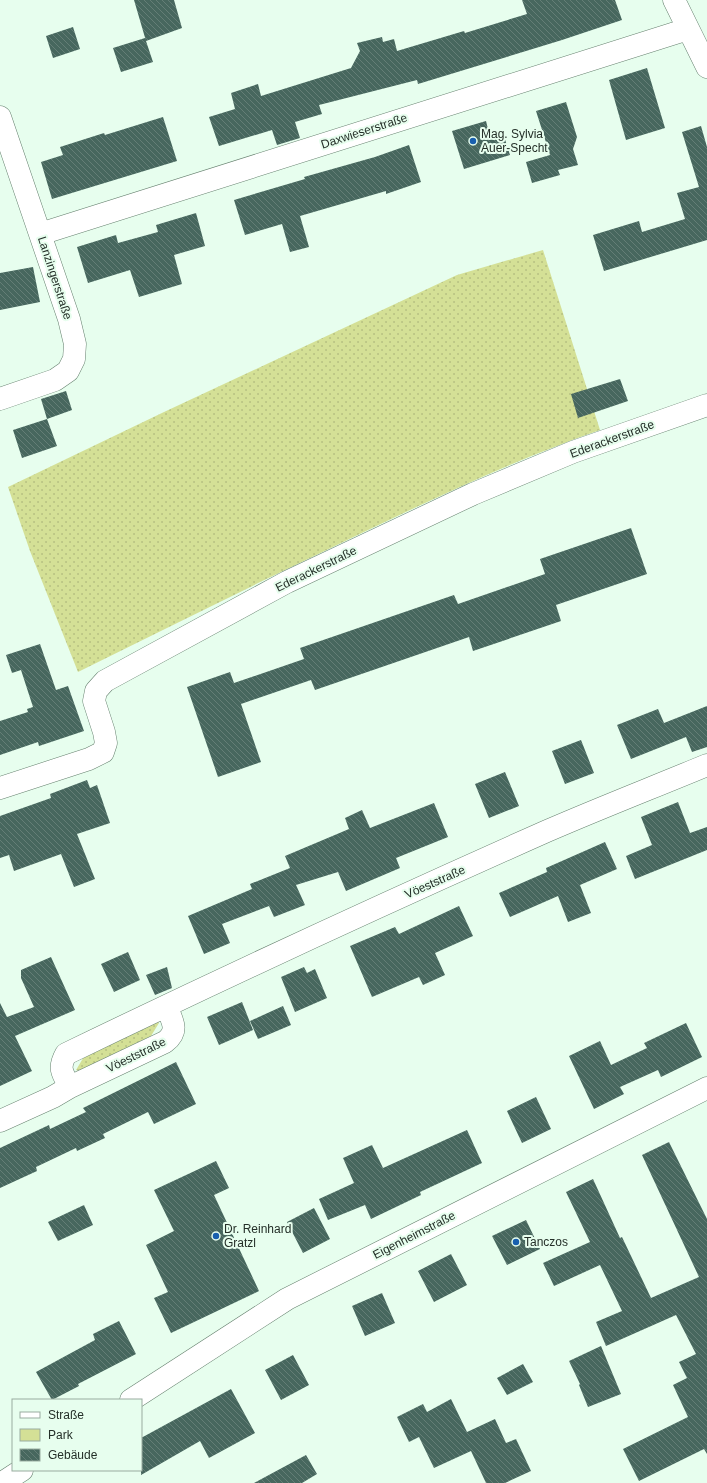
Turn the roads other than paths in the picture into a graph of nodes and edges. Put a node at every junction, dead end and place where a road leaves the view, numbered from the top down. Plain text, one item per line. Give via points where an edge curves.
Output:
1 (674, 0) edge
2 (688, 29) junction
3 (706, 63) edge
4 (0, 117) edge
5 (40, 234) junction
6 (0, 399) edge
7 (707, 405) edge
8 (707, 765) edge
9 (0, 788) edge
10 (166, 1006) junction
11 (70, 1087) junction
12 (707, 1088) edge
13 (0, 1121) edge
14 (133, 1399) edge
15 (20, 1471) edge
16 (2, 1483) edge

1 - 2 street
2 - 3 street
2 - 5 street, Daxwieserstraße
4 - 5 street, Lanzingerstraße
5 - 6 street, Lanzingerstraße via 69,319 75,344 74,359 68,371 55,380
7 - 9 street, Ederackerstraße via 574,452 473,494 287,582 226,615 105,681 96,690 94,701 106,743 103,752
8 - 10 street, Vöeststraße via 548,831
10 - 11 street, Vöeststraße via 173,1023 172,1037
10 - 11 street, Vöeststraße via 66,1054 61,1062 62,1072
11 - 13 street, Vöeststraße
12 - 14 street, Eigenheimstraße via 287,1299
15 - 16 street

